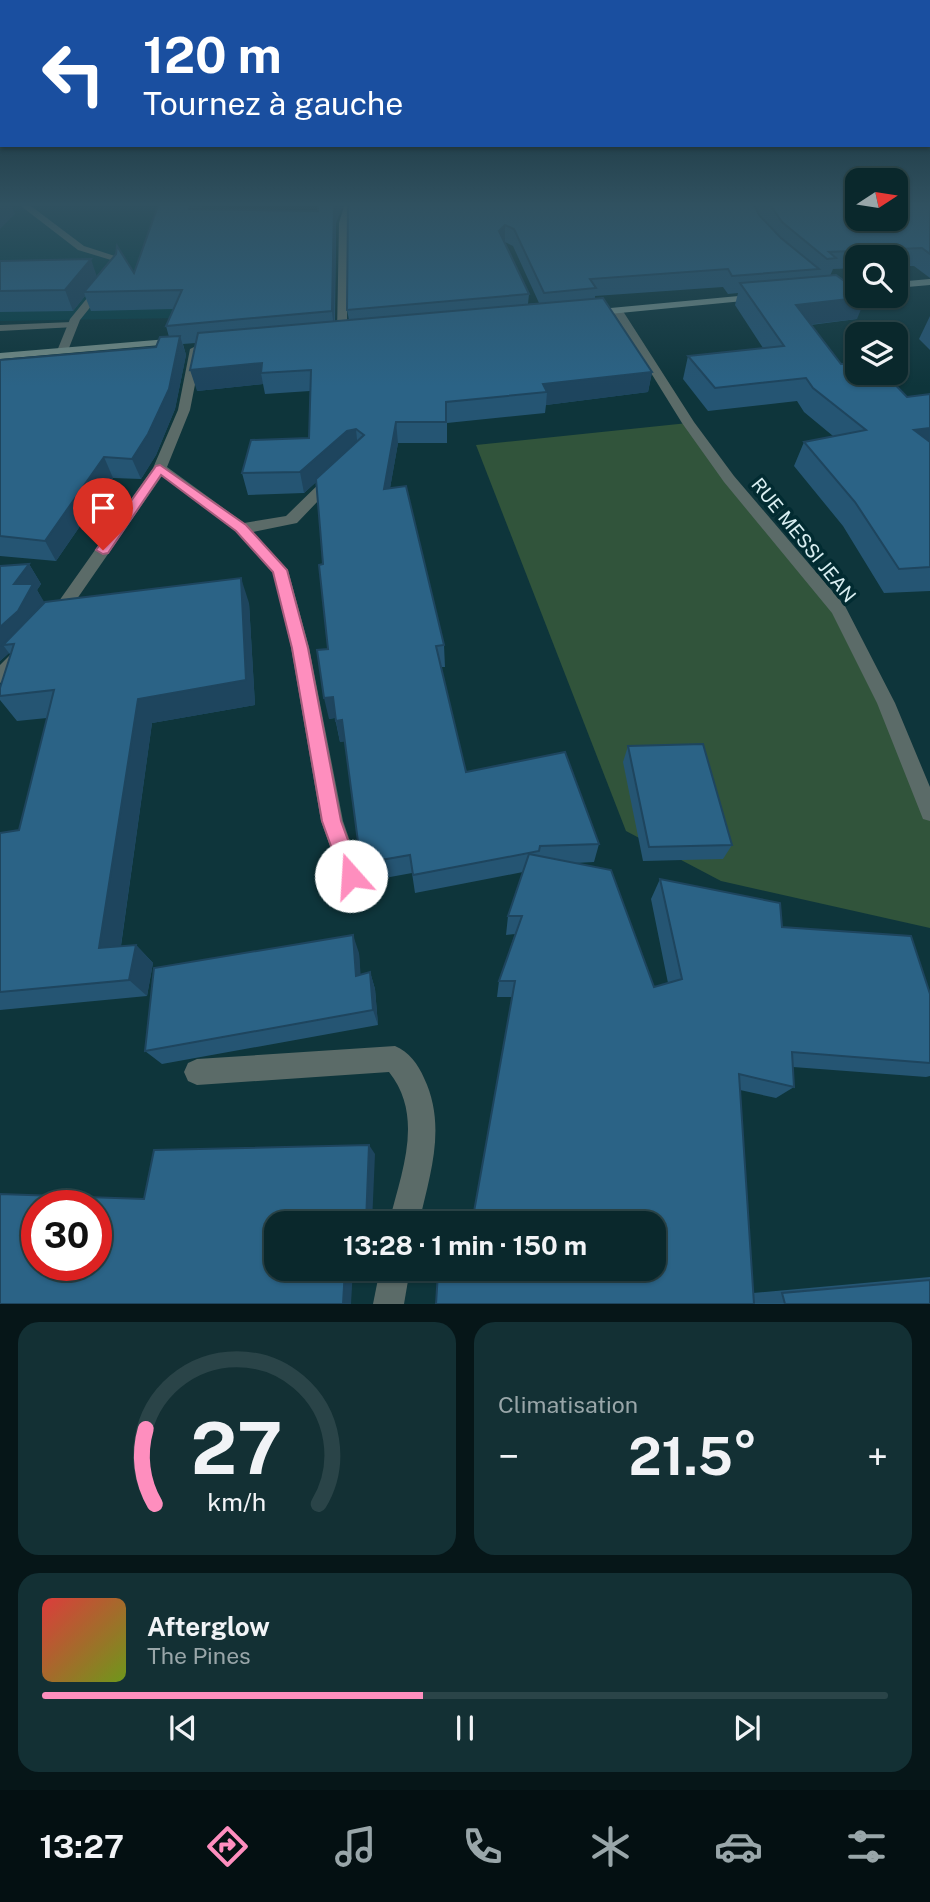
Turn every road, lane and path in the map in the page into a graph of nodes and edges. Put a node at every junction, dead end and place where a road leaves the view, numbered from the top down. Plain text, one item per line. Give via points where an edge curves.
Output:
1 (116, 264) edge
2 (345, 264) edge
3 (930, 282) edge
4 (908, 284) edge
5 (775, 296) edge
6 (617, 310) junction
7 (578, 314) edge
8 (72, 326) junction
9 (0, 328) edge
10 (347, 332) joint
11 (328, 334) edge
12 (202, 346) junction
13 (63, 351) junction
14 (0, 356) edge
15 (0, 366) edge
16 (347, 465) edge
17 (160, 468) junction
18 (241, 528) junction
19 (0, 676) edge
20 (930, 812) edge
21 (351, 876) dead end
22 (197, 1072) dead end
23 (406, 1211) edge
24 (393, 1281) edge
25 (388, 1304) edge

1 - 8 street
2 - 10 street
3 - 4 main road
5 - 6 main road
6 - 7 main road
6 - 20 street, RUE MESSI JEAN via 729,479 839,610 886,703
8 - 9 lane
8 - 13 street
10 - 11 main road
12 - 13 main road
12 - 15 main road
12 - 17 street via 184,410
13 - 14 main road
16 - 18 street via 309,500 302,513 287,522
17 - 18 street
17 - 19 street via 41,635
18 - 21 street via 280,570 300,648 332,821
22 - 23 street via 395,1059 418,1088 425,1117
24 - 25 street

